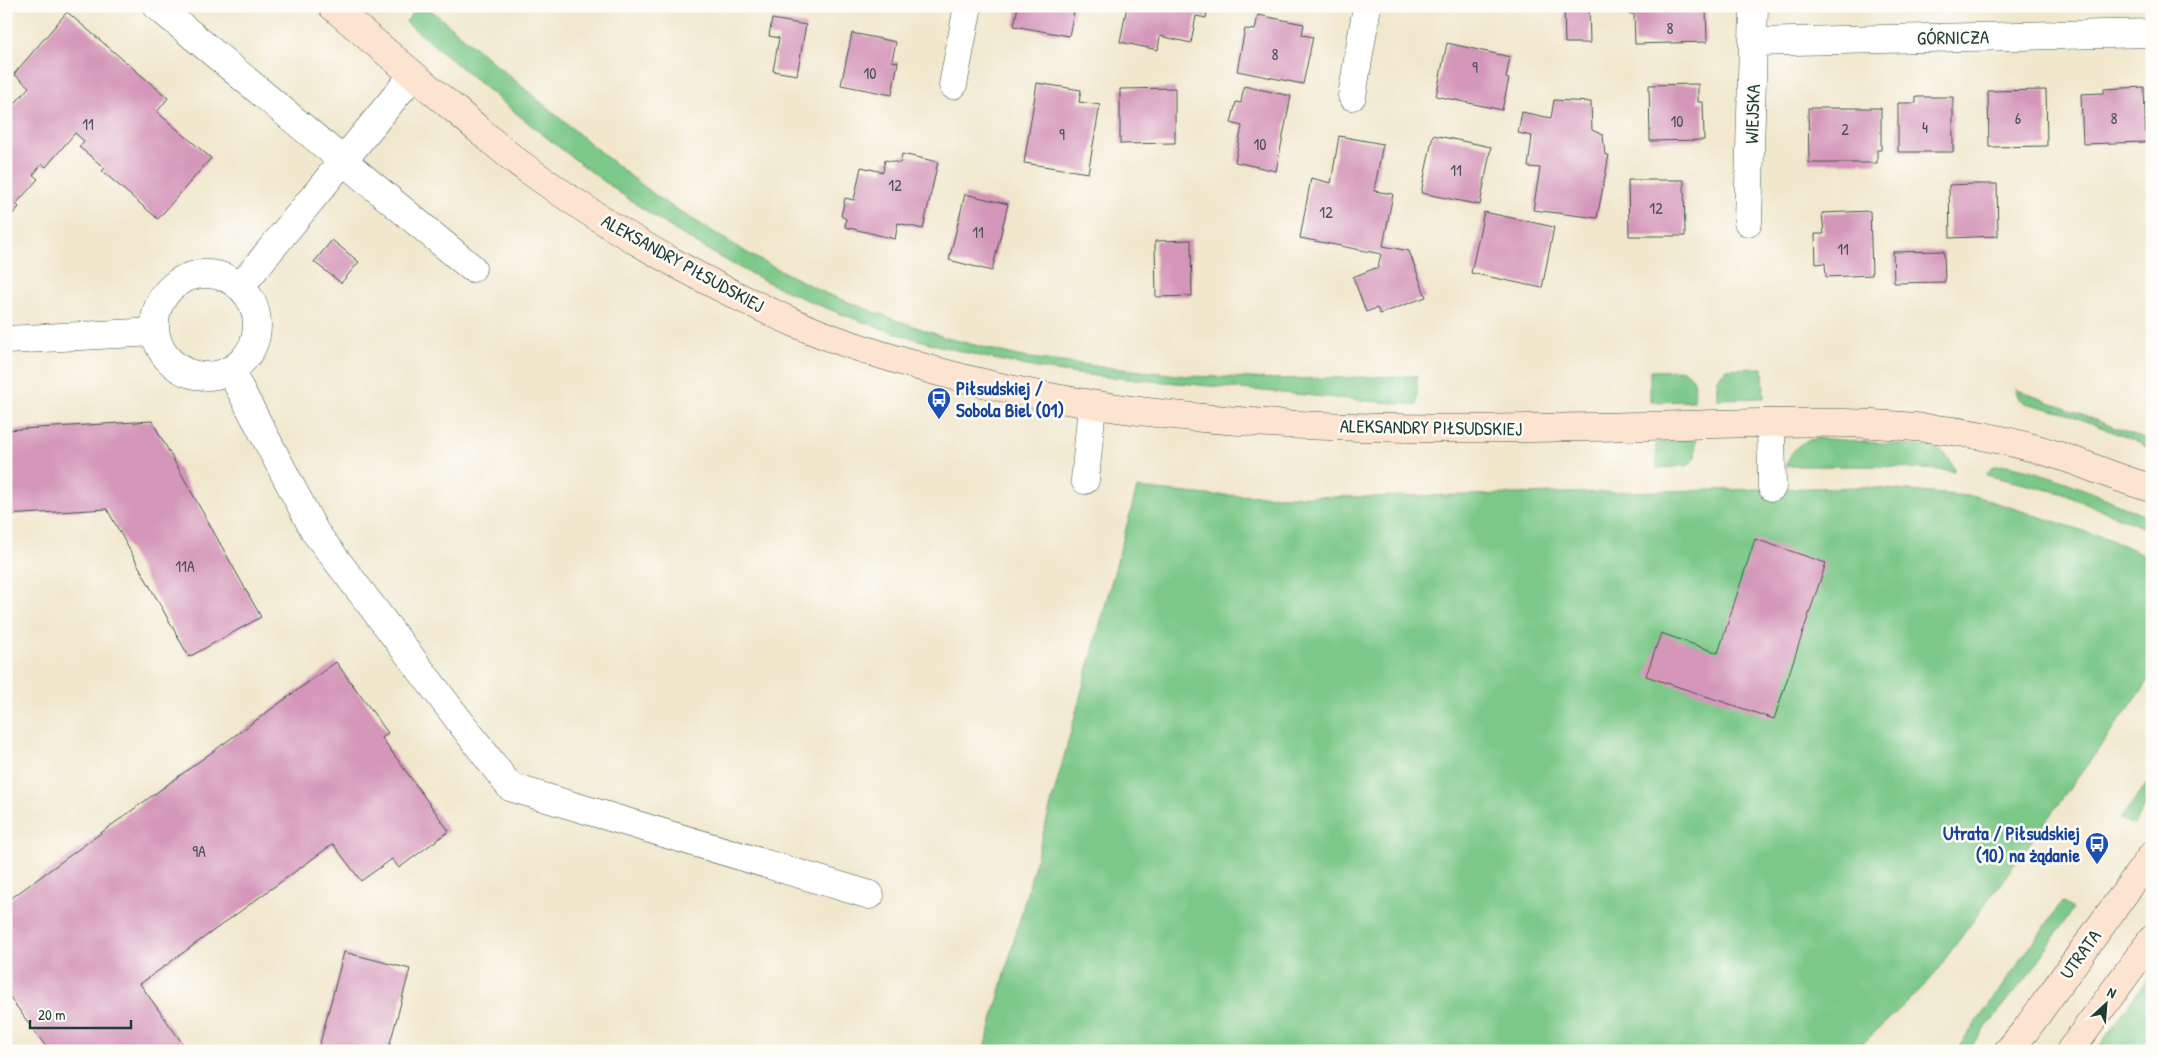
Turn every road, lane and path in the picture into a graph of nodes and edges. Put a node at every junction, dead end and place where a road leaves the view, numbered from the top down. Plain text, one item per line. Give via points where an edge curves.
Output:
1 (157, 6) edge
2 (332, 6) edge
3 (968, 6) edge
4 (1368, 6) edge
5 (1754, 6) edge
6 (2152, 33) edge
7 (1754, 42) junction
8 (413, 76) junction
9 (953, 85) dead end
10 (1352, 96) dead end
11 (343, 161) junction
12 (1748, 222) dead end
13 (472, 268) dead end
14 (240, 286) junction
15 (155, 332) junction
16 (6, 340) edge
17 (230, 370) junction
18 (1092, 405) junction
19 (1771, 423) junction
20 (1085, 480) dead end
21 (1772, 487) dead end
22 (2145, 489) edge
23 (2152, 856) edge
24 (870, 895) dead end
25 (2152, 939) edge
26 (2008, 1051) edge
27 (2070, 1051) edge

1 - 11 street
2 - 8 street, ALEKSANDRY PIŁSUDSKIEJ
3 - 9 street
4 - 10 street
5 - 7 street, WIEJSKA
6 - 7 street, GÓRNICZA
7 - 12 street, WIEJSKA
8 - 11 street
8 - 18 street, ALEKSANDRY PIŁSUDSKIEJ via 524,167 620,232 712,284 801,326 873,352 964,379
11 - 13 street
11 - 14 street
14 - 15 street via 216,274 202,273 175,283 158,304
14 - 17 street via 249,297 258,324 250,350 242,362
15 - 16 street
15 - 17 street via 166,358 177,367 203,376
17 - 24 street via 315,532 510,787
18 - 19 street, ALEKSANDRY PIŁSUDSKIEJ via 1240,421 1386,428
18 - 20 street
19 - 21 street
19 - 22 street, ALEKSANDRY PIŁSUDSKIEJ via 1853,422 1982,435 2059,456
23 - 26 street, UTRATA
25 - 27 street

